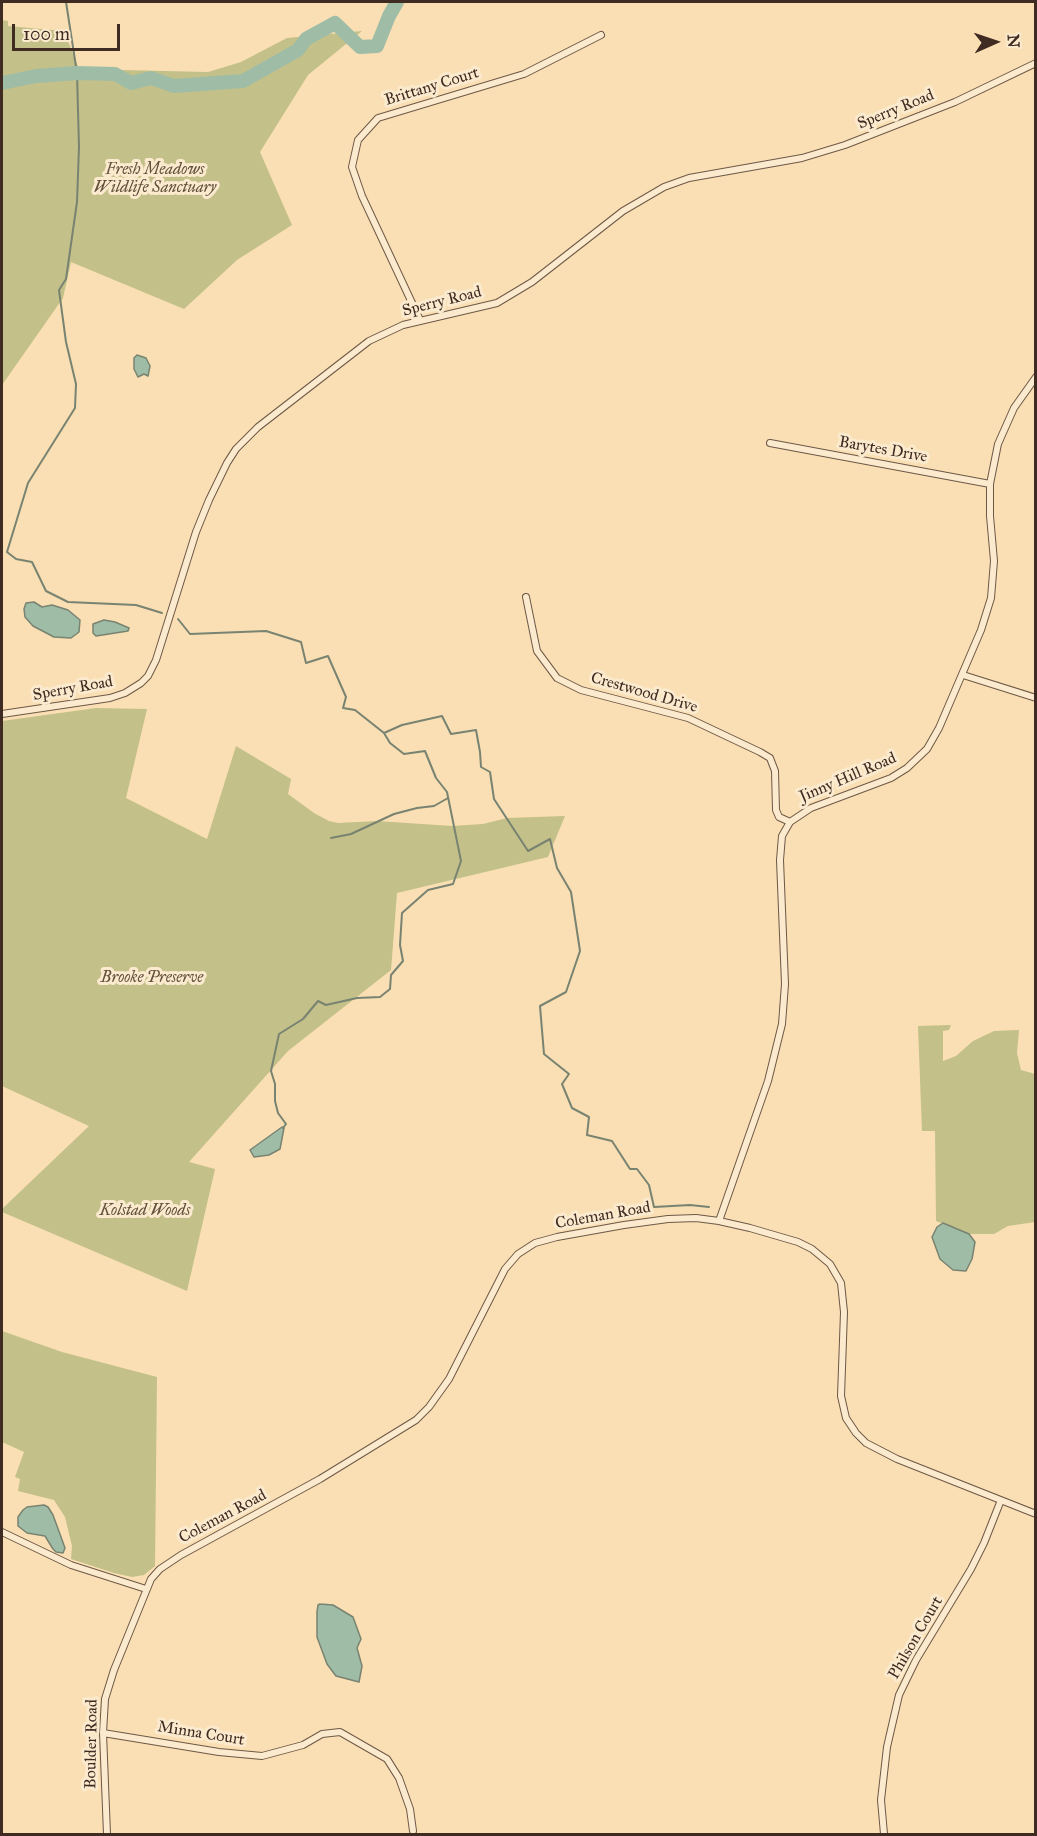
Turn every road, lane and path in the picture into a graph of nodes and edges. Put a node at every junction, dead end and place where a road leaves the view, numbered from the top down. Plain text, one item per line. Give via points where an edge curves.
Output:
1 (601, 36) dead end
2 (1035, 63) edge
3 (420, 320) junction
4 (1035, 377) edge
5 (770, 443) dead end
6 (990, 484) junction
7 (526, 597) dead end
8 (963, 675) junction
9 (1035, 698) edge
10 (2, 714) edge
11 (790, 822) junction
12 (718, 1221) junction
13 (1001, 1500) junction
14 (1035, 1514) edge
15 (2, 1532) edge
16 (146, 1589) junction
17 (103, 1733) junction
18 (413, 1831) dead end
19 (107, 1834) edge
20 (884, 1834) edge

1 - 3 street, Brittany Court via 524,74 378,118 358,140 352,167
2 - 3 street, Sperry Road via 964,98 855,141 802,158 689,178 664,188 623,210 512,295 486,306
3 - 10 street, Sperry Road via 381,334 357,349 236,449 209,500 156,660 141,683 110,698
4 - 6 street, Jinny Hill Road via 1004,427
5 - 6 street, Barytes Drive
6 - 8 street, Jinny Hill Road via 993,580 981,630
7 - 11 street, Crestwood Drive via 537,651 557,678 581,690 688,718 770,758 775,771 776,810 779,817
8 - 9 street
8 - 11 street, Jinny Hill Road via 936,734 912,764 891,778 811,808
11 - 12 street, Jinny Hill Road via 780,849 785,984 782,1024 768,1081
12 - 13 street, Coleman Road via 798,1242 822,1256 835,1271 844,1296 841,1396 846,1418 856,1433 897,1459
12 - 16 street, Coleman Road via 646,1221 557,1237 526,1248 505,1269 449,1379 423,1413 320,1479 181,1555 156,1574
13 - 14 street, Coleman Road
13 - 20 street, Philson Court via 984,1544 916,1660 900,1695 887,1747 881,1800
15 - 16 street via 71,1565
16 - 17 street, Boulder Road via 107,1690
17 - 18 street, Minna Court via 261,1756 322,1734 340,1732 387,1759 399,1778
17 - 19 street, Boulder Road

